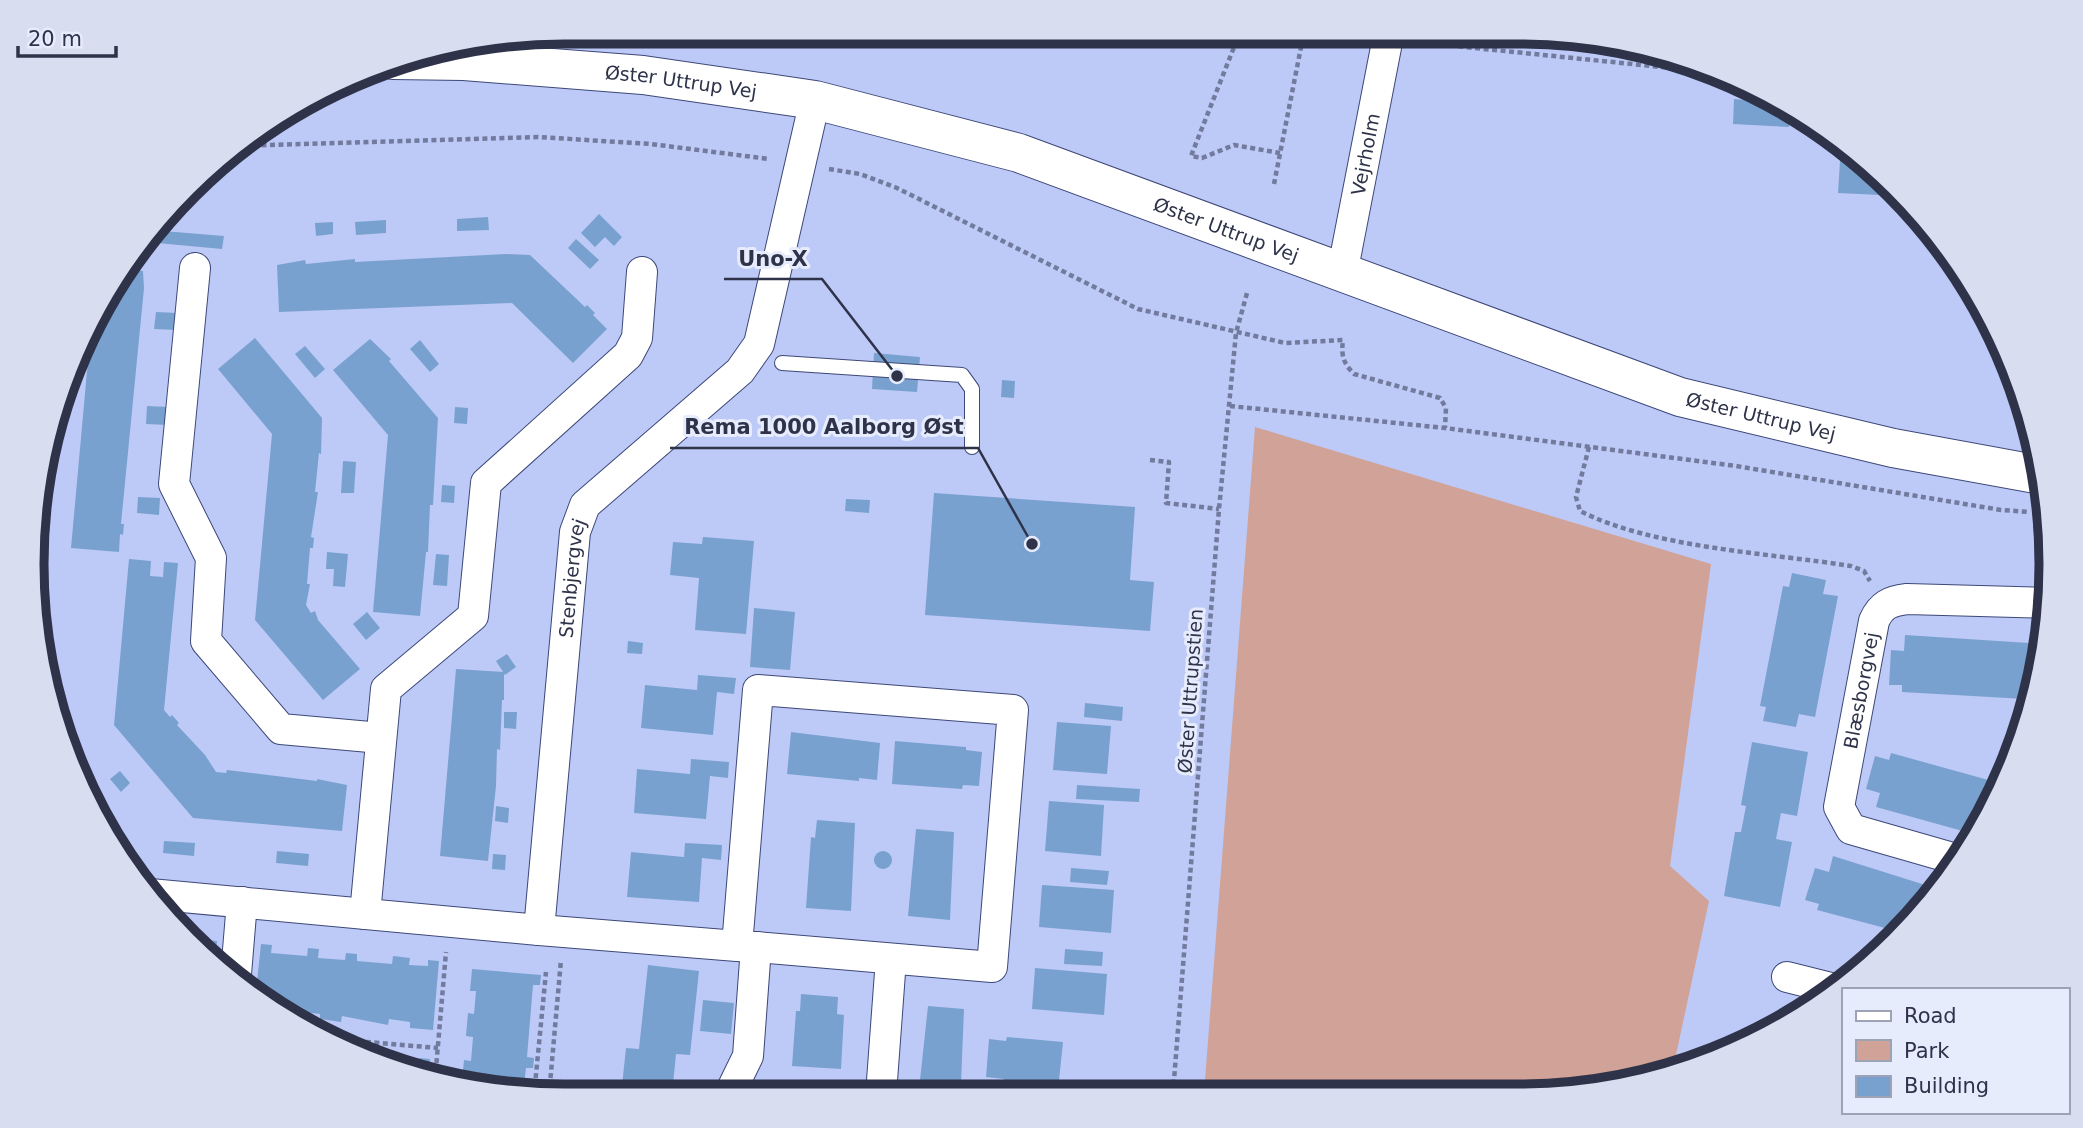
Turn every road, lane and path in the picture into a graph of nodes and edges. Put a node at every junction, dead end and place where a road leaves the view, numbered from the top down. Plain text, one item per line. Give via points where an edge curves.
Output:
1 (1235, 44) edge
2 (1302, 44) edge
3 (1386, 44) edge
4 (1460, 44) edge
5 (431, 61) edge
6 (1678, 68) edge
7 (815, 100) junction
8 (255, 145) edge
9 (1280, 153) junction
10 (798, 163) junction
11 (1274, 184) dead end
12 (195, 268) dead end
13 (642, 272) dead end
14 (1342, 274) junction
15 (1247, 293) dead end
16 (1236, 333) junction
17 (782, 363) dead end
18 (1230, 406) junction
19 (1445, 428) junction
20 (972, 447) dead end
21 (1589, 447) junction
22 (1150, 460) dead end
23 (2031, 473) edge
24 (1219, 509) junction
25 (2036, 512) dead end
26 (2038, 603) edge
27 (1880, 608) junction
28 (381, 738) junction
29 (1949, 857) edge
30 (163, 895) edge
31 (242, 902) junction
32 (365, 914) junction
33 (448, 923) junction
34 (539, 930) junction
35 (747, 947) junction
36 (891, 959) junction
37 (236, 968) edge
38 (546, 972) dead end
39 (1787, 976) dead end
40 (1824, 986) edge
41 (356, 1041) edge
42 (438, 1048) junction
43 (436, 1068) edge
44 (535, 1083) edge
45 (550, 1084) edge
46 (734, 1084) edge
47 (882, 1084) edge
48 (1174, 1084) edge

1 - 9 path via 1191,156 1202,158 1234,145
2 - 9 path
3 - 14 street, Vejrholm
4 - 6 path
5 - 7 street, Øster Uttrup Vej via 643,75
7 - 10 street, Stenbjergvej
7 - 14 street, Øster Uttrup Vej via 1019,153
8 - 10 path via 538,136 651,144
9 - 11 path
10 - 16 path via 860,174 897,188 1138,309
10 - 34 street, Stenbjergvej via 759,344 740,371 585,505 575,532
12 - 28 street via 174,484 211,558 206,641 281,729
13 - 28 street via 637,338 628,355 486,482 473,616 386,689
14 - 23 street, Øster Uttrup Vej via 1680,397 1893,448
15 - 16 path, Øster Uttrupstien
16 - 18 path, Øster Uttrupstien
16 - 19 path via 1284,343 1343,340 1341,354 1354,374 1440,398 1446,408
17 - 20 lane via 962,375 972,389
18 - 19 path
18 - 24 path, Øster Uttrupstien
19 - 21 path
21 - 25 path
21 - 27 path via 1576,497 1580,511 1624,529 1699,545 1859,568 1869,577
22 - 24 path via 1169,462 1166,503
24 - 48 path, Øster Uttrupstien
26 - 27 street, Blæsborgvej via 1907,599
27 - 29 street, Blæsborgvej via 1870,635 1839,807 1851,828
28 - 32 street
30 - 31 street
31 - 32 street
31 - 37 street
32 - 33 street
33 - 34 street
33 - 42 path
34 - 35 street
34 - 45 path via 561,960
35 - 36 street
35 - 36 street via 758,690 1013,710 992,967
35 - 46 street via 748,1056
36 - 47 street
38 - 44 path
39 - 40 street
41 - 42 path
42 - 43 path

